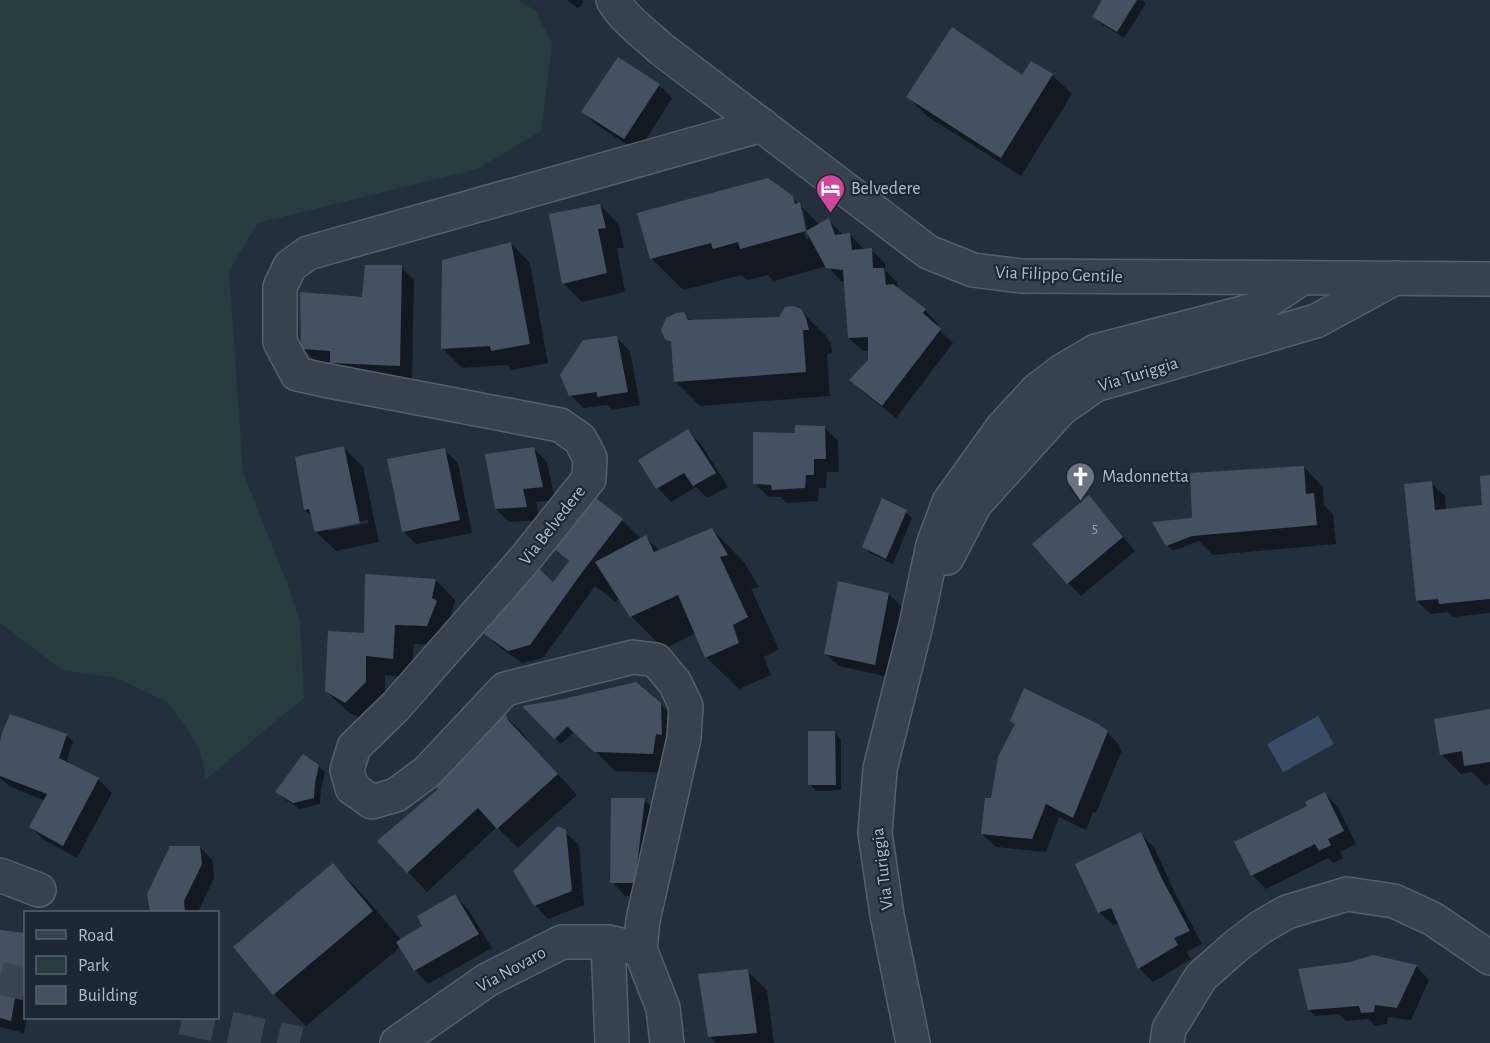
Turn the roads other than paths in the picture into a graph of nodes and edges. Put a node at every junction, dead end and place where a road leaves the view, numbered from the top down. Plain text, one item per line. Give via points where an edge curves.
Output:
1 (614, 0) edge
2 (762, 125) junction
3 (1302, 278) junction
4 (1395, 278) junction
5 (1490, 279) edge
6 (916, 625) junction
7 (0, 875) edge
8 (39, 890) dead end
9 (608, 942) junction
10 (640, 949) junction
11 (1490, 958) edge
12 (397, 1043) edge
13 (612, 1043) edge
14 (667, 1043) edge
15 (913, 1043) edge
16 (1167, 1043) edge

1 - 2 street, Via Filippo Gentile via 627,18 660,48
2 - 3 street, Via Filippo Gentile via 928,252 973,270 1022,276
2 - 10 street, Via Belvedere via 308,253 290,266 280,287 280,342 297,374 560,424 580,439 590,458 589,478 525,560 396,706 354,747 347,770 352,788 372,802 396,795 427,772 505,689 633,657 656,660 675,683 686,706 684,738
3 - 4 street, Via Filippo Gentile
3 - 6 street, Via Turiggia via 1254,310 1096,351 1036,390 1002,428 949,502 933,545
4 - 5 street, Via Filippo Gentile
4 - 6 street, Via Turiggia via 1316,321 1095,385 1061,410 975,504
6 - 15 street, Via Turiggia via 880,769 875,833
7 - 8 street
9 - 10 street, Via Novaro
9 - 12 street, Via Novaro via 562,942 487,980
9 - 13 street
10 - 14 street via 663,1008
11 - 16 street via 1433,919 1394,901 1347,894 1287,912 1236,946 1200,977 1169,1029

